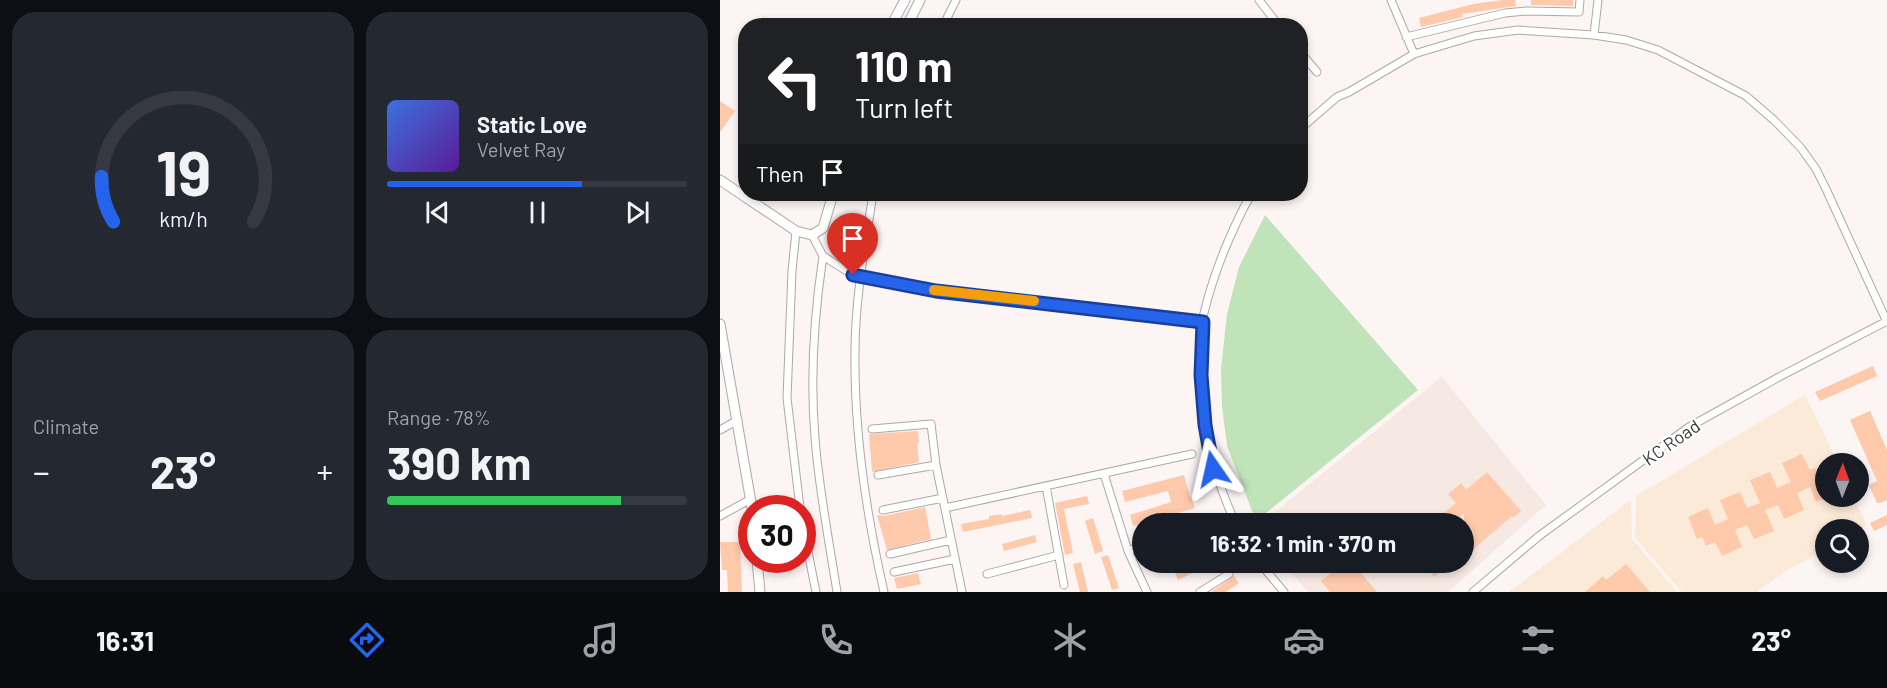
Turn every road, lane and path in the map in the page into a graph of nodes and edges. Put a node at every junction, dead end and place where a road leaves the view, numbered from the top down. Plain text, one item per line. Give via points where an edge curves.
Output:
1 (905, 0) edge
2 (921, 0) edge
3 (956, 0) edge
4 (1391, 0) edge
5 (1580, 0) edge
6 (1598, 0) edge
7 (1263, 1) edge
8 (895, 18) edge
9 (911, 18) edge
10 (947, 18) edge
11 (1274, 18) edge
12 (1594, 35) junction
13 (1406, 38) junction
14 (1414, 54) junction
15 (1308, 61) edge
16 (1317, 72) dead end
17 (1308, 122) edge
18 (720, 180) edge
19 (738, 192) edge
20 (751, 201) edge
21 (831, 201) edge
22 (872, 201) edge
23 (1248, 201) edge
24 (796, 231) junction
25 (812, 235) junction
26 (823, 256) junction
27 (860, 277) junction
28 (1203, 322) junction
29 (1887, 322) edge
30 (720, 324) edge
31 (723, 357) edge
32 (738, 420) junction
33 (872, 429) dead end
34 (720, 430) edge
35 (1192, 454) dead end
36 (936, 465) junction
37 (1104, 474) junction
38 (878, 475) dead end
39 (1046, 486) junction
40 (750, 495) edge
41 (798, 495) edge
42 (943, 498) junction
43 (945, 508) junction
44 (738, 509) edge
45 (883, 510) dead end
46 (1231, 513) edge
47 (720, 516) edge
48 (951, 540) junction
49 (1132, 549) edge
50 (1128, 551) junction
51 (890, 554) dead end
52 (1059, 555) junction
53 (956, 559) junction
54 (894, 572) dead end
55 (758, 573) edge
56 (812, 573) edge
57 (987, 573) dead end
58 (1268, 573) edge
59 (1229, 574) dead end
60 (1064, 585) dead end
61 (760, 592) edge
62 (816, 592) edge
63 (837, 592) edge
64 (884, 592) edge
65 (962, 592) edge
66 (1147, 592) edge
67 (1200, 592) edge
68 (1284, 592) edge
69 (1473, 592) edge

1 - 8 street
2 - 9 street
3 - 10 street
4 - 13 street
5 - 13 street via 1579,12 1505,13
6 - 12 street
7 - 11 street
12 - 14 street via 1518,30 1474,36
12 - 29 street via 1658,50 1746,96 1775,121 1816,169
13 - 14 street
14 - 17 street via 1337,97
15 - 16 street
18 - 19 street
20 - 24 street
21 - 25 street via 823,228
22 - 27 street
23 - 28 street via 1224,250
24 - 25 street
24 - 41 street via 787,398
25 - 26 street
26 - 27 street
26 - 63 street via 814,325 814,436
27 - 28 street via 936,291
27 - 64 street via 855,351 857,422 864,488
28 - 46 street via 1201,375 1205,425 1213,469
29 - 69 street, KC Road via 1689,427 1539,536
30 - 31 street
31 - 32 street
32 - 34 street
32 - 40 street
33 - 36 street via 931,424
35 - 37 street
36 - 38 street
36 - 42 street
37 - 39 street
37 - 50 street
39 - 43 street
39 - 52 street
42 - 43 street
42 - 45 street
43 - 48 street
44 - 47 street
48 - 51 street
48 - 53 street
49 - 50 street
50 - 66 street
52 - 57 street
52 - 60 street
53 - 54 street
53 - 65 street
55 - 61 street
56 - 62 street
58 - 68 street
59 - 67 street

